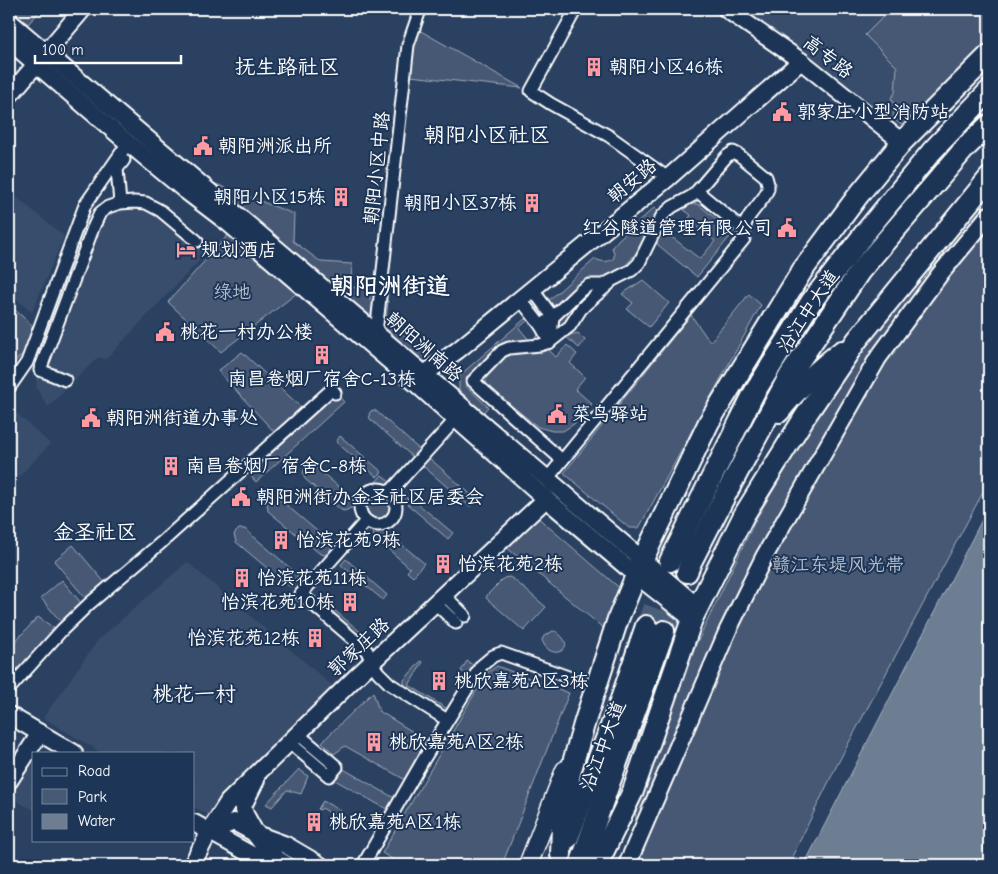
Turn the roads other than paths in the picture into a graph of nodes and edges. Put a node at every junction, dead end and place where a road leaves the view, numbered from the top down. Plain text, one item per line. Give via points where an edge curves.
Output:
1 (71, 9) edge
2 (83, 9) edge
3 (422, 9) edge
4 (576, 9) edge
5 (726, 9) edge
6 (9, 21) edge
7 (9, 41) edge
8 (37, 55) junction
9 (989, 55) edge
10 (801, 61) junction
11 (9, 80) edge
12 (989, 91) edge
13 (9, 96) edge
14 (989, 125) edge
15 (902, 142) junction
16 (130, 145) junction
17 (989, 166) edge
18 (668, 178) junction
19 (989, 178) edge
20 (697, 191) junction
21 (971, 201) junction
22 (120, 203) junction
23 (989, 215) edge
24 (868, 229) junction
25 (744, 230) junction
26 (196, 241) dead end
27 (618, 277) junction
28 (526, 294) junction
29 (553, 317) junction
30 (541, 326) junction
31 (376, 333) junction
32 (762, 337) junction
33 (857, 340) junction
34 (550, 342) junction
35 (419, 378) junction
36 (65, 380) dead end
37 (9, 388) edge
38 (456, 419) junction
39 (562, 460) junction
40 (744, 460) junction
41 (546, 479) junction
42 (389, 493) junction
43 (546, 499) junction
44 (366, 521) junction
45 (639, 568) junction
46 (439, 599) junction
47 (89, 604) junction
48 (695, 613) junction
49 (461, 619) dead end
50 (372, 663) junction
51 (570, 678) dead end
52 (9, 689) edge
53 (9, 714) edge
54 (447, 720) junction
55 (585, 721) junction
56 (40, 733) junction
57 (72, 752) edge
58 (260, 770) junction
59 (9, 781) edge
60 (195, 824) edge
61 (209, 832) junction
62 (256, 834) junction
63 (559, 860) edge
64 (192, 865) edge
65 (270, 865) edge
66 (285, 865) edge
67 (320, 865) edge
68 (363, 865) edge
69 (528, 865) edge
70 (580, 865) edge
71 (597, 865) edge
72 (627, 865) edge

1 - 8 main road
2 - 8 main road
3 - 31 street, 朝阳小区中路 via 408,45
4 - 18 street via 531,91 609,136
5 - 10 main road, 高专路
6 - 8 main road, 朝阳洲南路
7 - 8 main road, 朝阳洲南路
8 - 11 main road
8 - 13 main road
8 - 16 main road, 朝阳洲南路
8 - 31 main road, 朝阳洲南路
9 - 15 highway
10 - 15 main road, 高专路
10 - 18 main road, 朝安路
12 - 24 highway, 沿江中大道 via 932,151
14 - 40 highway, 沿江中大道 via 966,147 860,271 790,375
15 - 32 highway via 802,271
16 - 22 street via 117,169
16 - 35 main road, 朝阳洲南路
16 - 37 street via 85,205 27,362
17 - 21 highway
18 - 28 main road, 朝安路
19 - 21 highway
20 - 25 street
20 - 25 street via 727,156 732,152 740,155 766,177 768,184
20 - 27 street via 662,216 639,263
21 - 33 highway
22 - 26 street via 146,203
22 - 36 street via 100,213 40,370
23 - 72 main road via 940,274 878,358 764,557 728,630
24 - 32 highway via 803,290
24 - 40 highway, 沿江中大道 via 811,302 754,393 679,566 691,562
25 - 39 street via 744,239
27 - 29 street via 603,285 581,290
27 - 34 street via 580,309 570,326
28 - 29 street
28 - 30 street
28 - 35 main road, 朝安路
29 - 30 street
29 - 34 street
30 - 34 street
31 - 35 main road, 朝阳洲南路
32 - 45 highway via 710,422
33 - 40 highway via 818,369
33 - 48 highway via 744,515
34 - 39 street via 502,350 473,381
35 - 38 main road, 朝阳洲南路
35 - 41 main road, 朝阳洲南路
38 - 42 street
38 - 43 main road, 朝阳洲南路
39 - 41 street
41 - 45 main road, 朝阳洲南路
42 - 44 street via 378,489 362,497 359,508
42 - 44 street via 396,503 391,520 380,525
43 - 45 main road, 朝阳洲南路
43 - 46 main road, 郭家庄路
44 - 50 street via 301,594 367,651
45 - 48 main road, 朝阳洲南路
45 - 55 highway via 618,619
46 - 49 street
46 - 50 main road, 郭家庄路
47 - 47 street via 92,607 225,491 335,393 332,389
47 - 52 street
48 - 71 highway via 633,791
50 - 54 street via 390,684
50 - 58 main road, 郭家庄路
51 - 54 street via 501,653 481,666
53 - 56 main road
54 - 68 street
55 - 63 highway via 566,793
55 - 69 main road
56 - 57 main road
56 - 59 main road
58 - 61 main road, 郭家庄路 via 228,802
58 - 62 main road via 243,806
60 - 61 main road
61 - 62 main road via 234,822
61 - 64 main road, 郭家庄路
61 - 65 main road
62 - 66 main road via 275,859
62 - 67 main road via 286,845
63 - 70 highway, 沿江中大道 via 618,708 655,629

